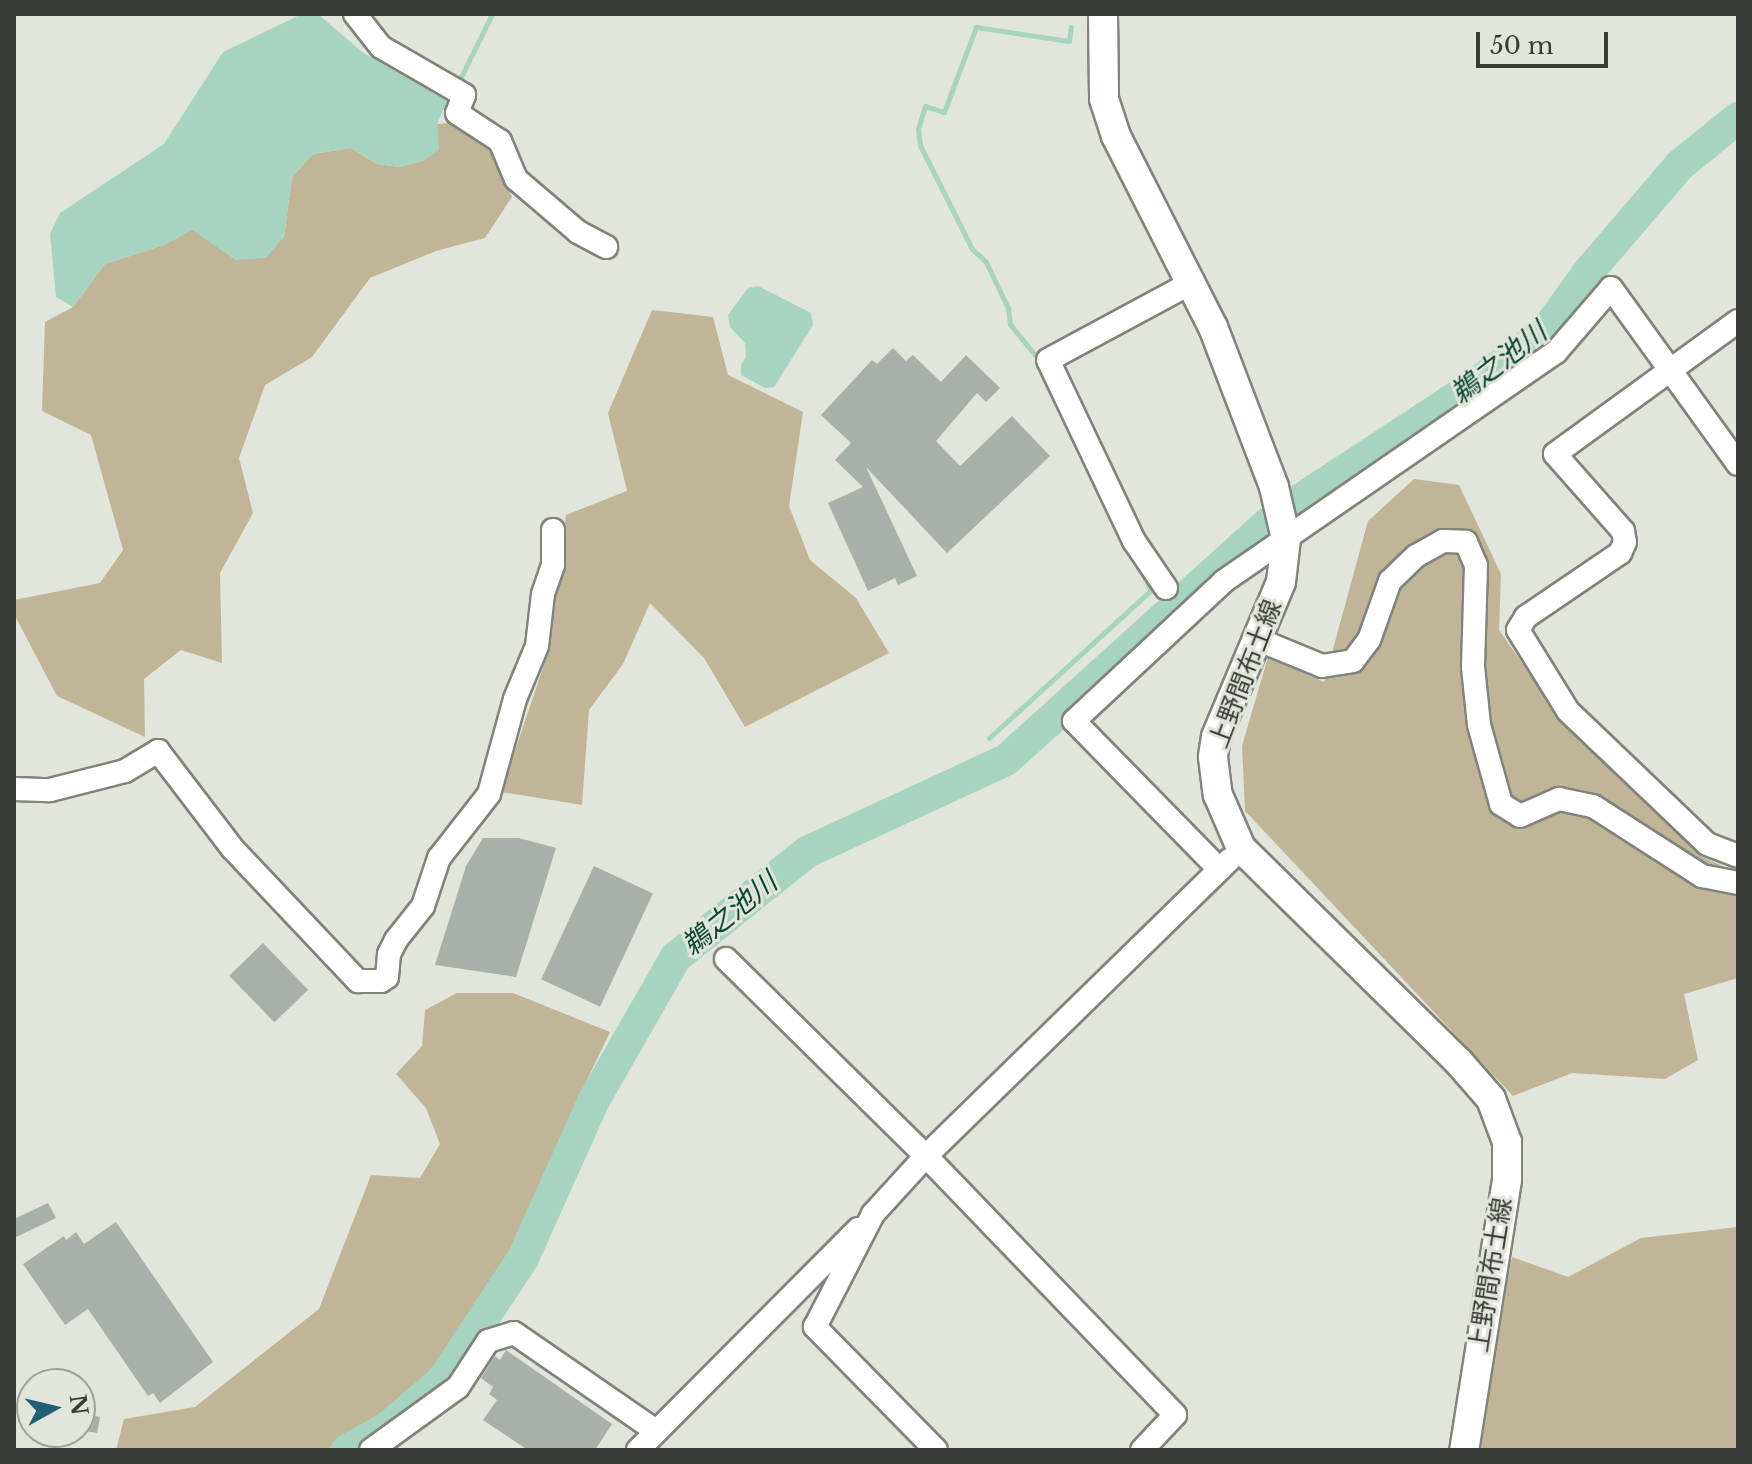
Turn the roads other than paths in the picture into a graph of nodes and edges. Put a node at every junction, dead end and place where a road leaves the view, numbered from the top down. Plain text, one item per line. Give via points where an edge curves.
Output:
1 (355, 14) edge
2 (1103, 14) edge
3 (606, 247) dead end
4 (1193, 282) junction
5 (1738, 321) edge
6 (1670, 369) junction
7 (1738, 464) edge
8 (553, 530) dead end
9 (1286, 539) junction
10 (1166, 588) dead end
11 (1259, 640) junction
12 (14, 789) edge
13 (1241, 848) junction
14 (1738, 856) edge
15 (1219, 869) junction
16 (1738, 883) edge
17 (726, 959) dead end
18 (926, 1156) junction
19 (873, 1214) junction
20 (656, 1431) junction
21 (371, 1450) edge
22 (638, 1450) edge
23 (936, 1450) edge
24 (1142, 1450) edge
25 (1464, 1450) edge

1 - 3 street via 381,47 464,95 457,113 500,141 516,179 578,232
2 - 4 main road, 上野間布土線 via 1104,99 1116,136
4 - 9 main road, 上野間布土線 via 1274,487
4 - 10 street via 1048,360 1134,541
5 - 6 street
6 - 7 street
6 - 9 street via 1611,288 1556,352
6 - 14 street via 1555,454 1623,531 1625,542 1620,553 1526,617 1518,630 1568,711 1707,844
8 - 12 street via 553,565 543,594 537,646 515,699 489,794 439,858 423,906 396,940 387,977 381,981 358,981 233,849 158,751 125,771 50,790
9 - 11 main road, 上野間布土線 via 1281,582
9 - 15 street via 1224,581 1074,721
11 - 13 main road, 上野間布土線 via 1216,737 1213,757 1218,795
11 - 16 street via 1322,666 1353,661 1369,640 1390,581 1416,556 1443,541 1466,542 1476,565 1473,667 1479,725 1501,804 1520,816 1559,799 1593,806 1702,876
13 - 15 street
13 - 25 main road, 上野間布土線 via 1458,1061 1491,1099 1507,1142 1507,1180
15 - 18 street
17 - 18 street
18 - 19 street
18 - 24 street via 1175,1415
19 - 20 street
19 - 23 street via 815,1327
20 - 21 street via 514,1333 488,1341 458,1387
20 - 22 street

